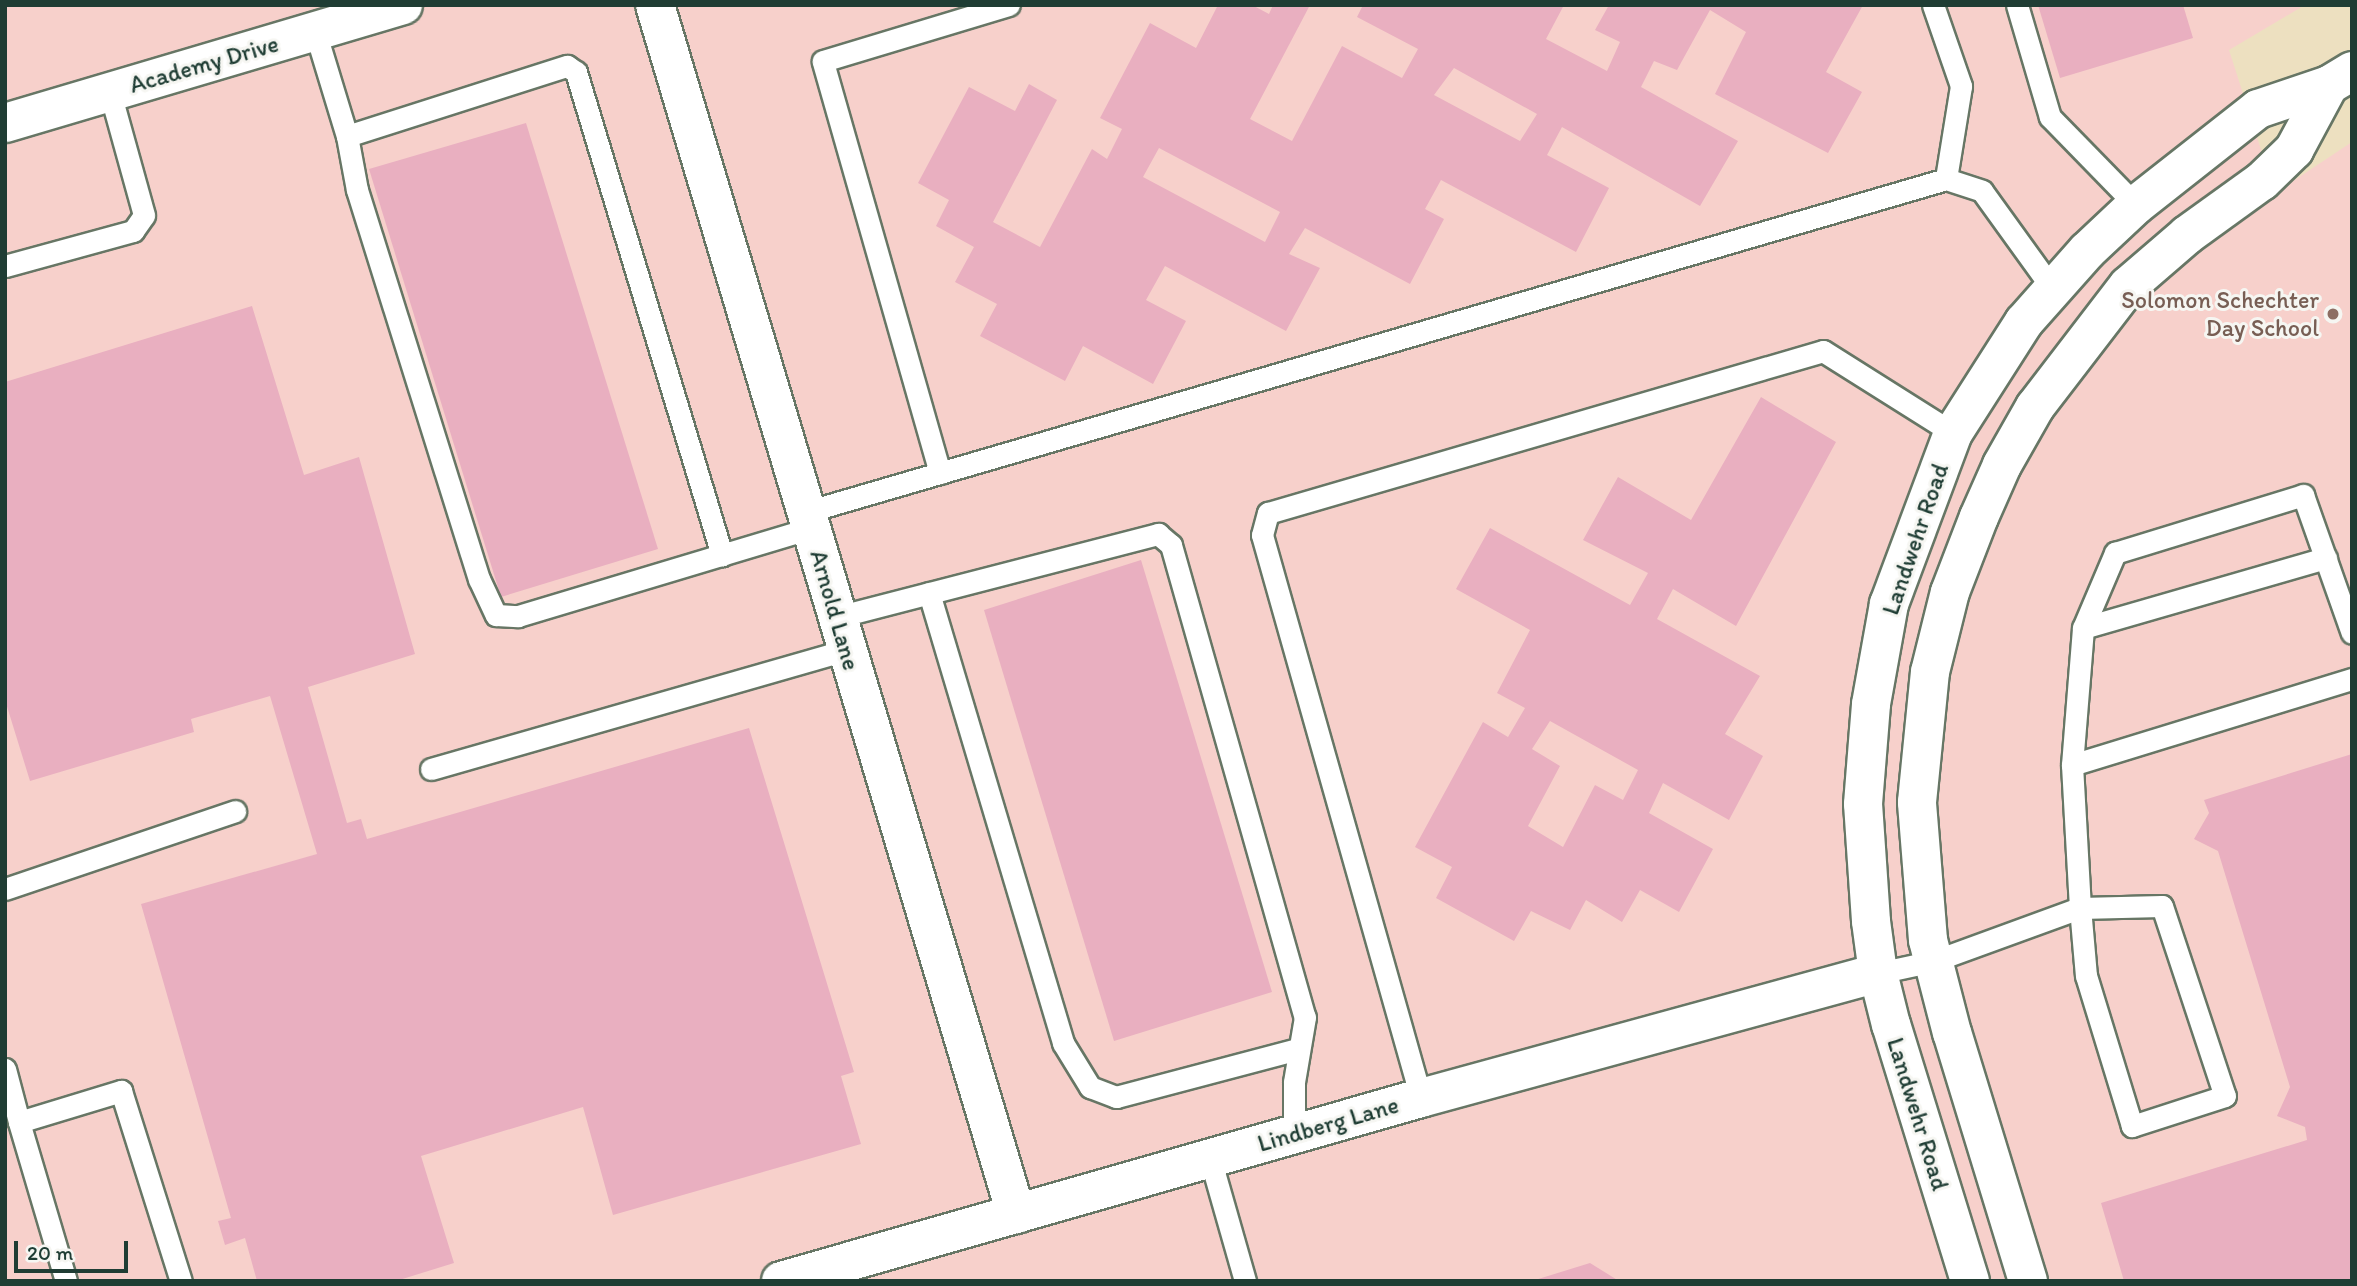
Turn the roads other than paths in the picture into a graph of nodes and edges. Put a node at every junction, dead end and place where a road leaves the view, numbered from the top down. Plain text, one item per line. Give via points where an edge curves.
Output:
1 (403, 5) edge
2 (655, 5) edge
3 (1009, 5) edge
4 (1933, 5) edge
5 (2017, 5) edge
6 (314, 31) junction
7 (2340, 78) edge
8 (110, 92) junction
9 (5, 122) edge
10 (347, 136) junction
11 (1946, 179) junction
12 (2136, 205) junction
13 (5, 266) edge
14 (2054, 291) junction
15 (1953, 433) junction
16 (940, 473) junction
17 (809, 520) junction
18 (722, 555) junction
19 (2326, 558) junction
20 (929, 593) junction
21 (2083, 628) junction
22 (842, 633) junction
23 (2352, 633) edge
24 (2352, 679) edge
25 (2072, 765) junction
26 (431, 769) dead end
27 (235, 811) dead end
28 (5, 889) edge
29 (2080, 908) junction
30 (1934, 961) junction
31 (1878, 973) junction
32 (1298, 1049) junction
33 (5, 1069) edge
34 (1421, 1098) junction
35 (19, 1122) junction
36 (1294, 1134) junction
37 (1210, 1158) junction
38 (1016, 1214) junction
39 (66, 1281) edge
40 (181, 1281) edge
41 (780, 1281) edge
42 (1245, 1281) edge
43 (1970, 1281) edge
44 (2028, 1281) edge

1 - 6 street, Academy Drive
2 - 17 street, Arnold Lane
3 - 16 lane via 823,61
4 - 11 lane via 1961,86
5 - 12 lane via 2050,117
6 - 8 street, Academy Drive
6 - 10 lane
7 - 12 street, Landwehr Road via 2258,108
7 - 30 street, Landwehr Road via 2294,150 2262,181 2187,235 2128,286 2035,407 2002,465 1950,592 1930,672 1917,802 1921,876
8 - 9 street, Academy Drive
8 - 13 lane via 144,215 133,231
10 - 18 lane via 357,190 479,579 496,615 518,616
10 - 18 lane via 567,66 576,72
11 - 14 lane via 1982,191
11 - 16 lane
12 - 14 street, Landwehr Road via 2087,251
14 - 15 street, Landwehr Road via 2024,322
15 - 31 street, Landwehr Road via 1889,604 1871,704 1863,804
15 - 34 lane via 1823,351 1268,513 1262,535
16 - 17 lane
17 - 18 lane
17 - 22 street, Arnold Lane
19 - 21 lane
19 - 21 lane via 2303,495 2115,553
19 - 23 lane
20 - 22 lane
20 - 32 lane via 1063,1043 1090,1087 1116,1097
20 - 32 lane via 1157,534 1171,545 1305,1017
21 - 25 lane
22 - 26 lane
22 - 38 street, Arnold Lane
24 - 25 lane
25 - 29 lane
27 - 28 lane
29 - 29 lane via 2086,976 2132,1126 2225,1096 2162,906
29 - 30 lane
30 - 31 lane
30 - 44 street, Landwehr Road
31 - 34 street, Lindberg Lane
31 - 43 street, Landwehr Road
32 - 36 lane
33 - 35 lane
34 - 36 street, Lindberg Lane
35 - 39 lane
35 - 40 lane via 121,1091
36 - 37 street, Lindberg Lane
37 - 38 street, Lindberg Lane
37 - 42 lane
38 - 41 street, Lindberg Lane

